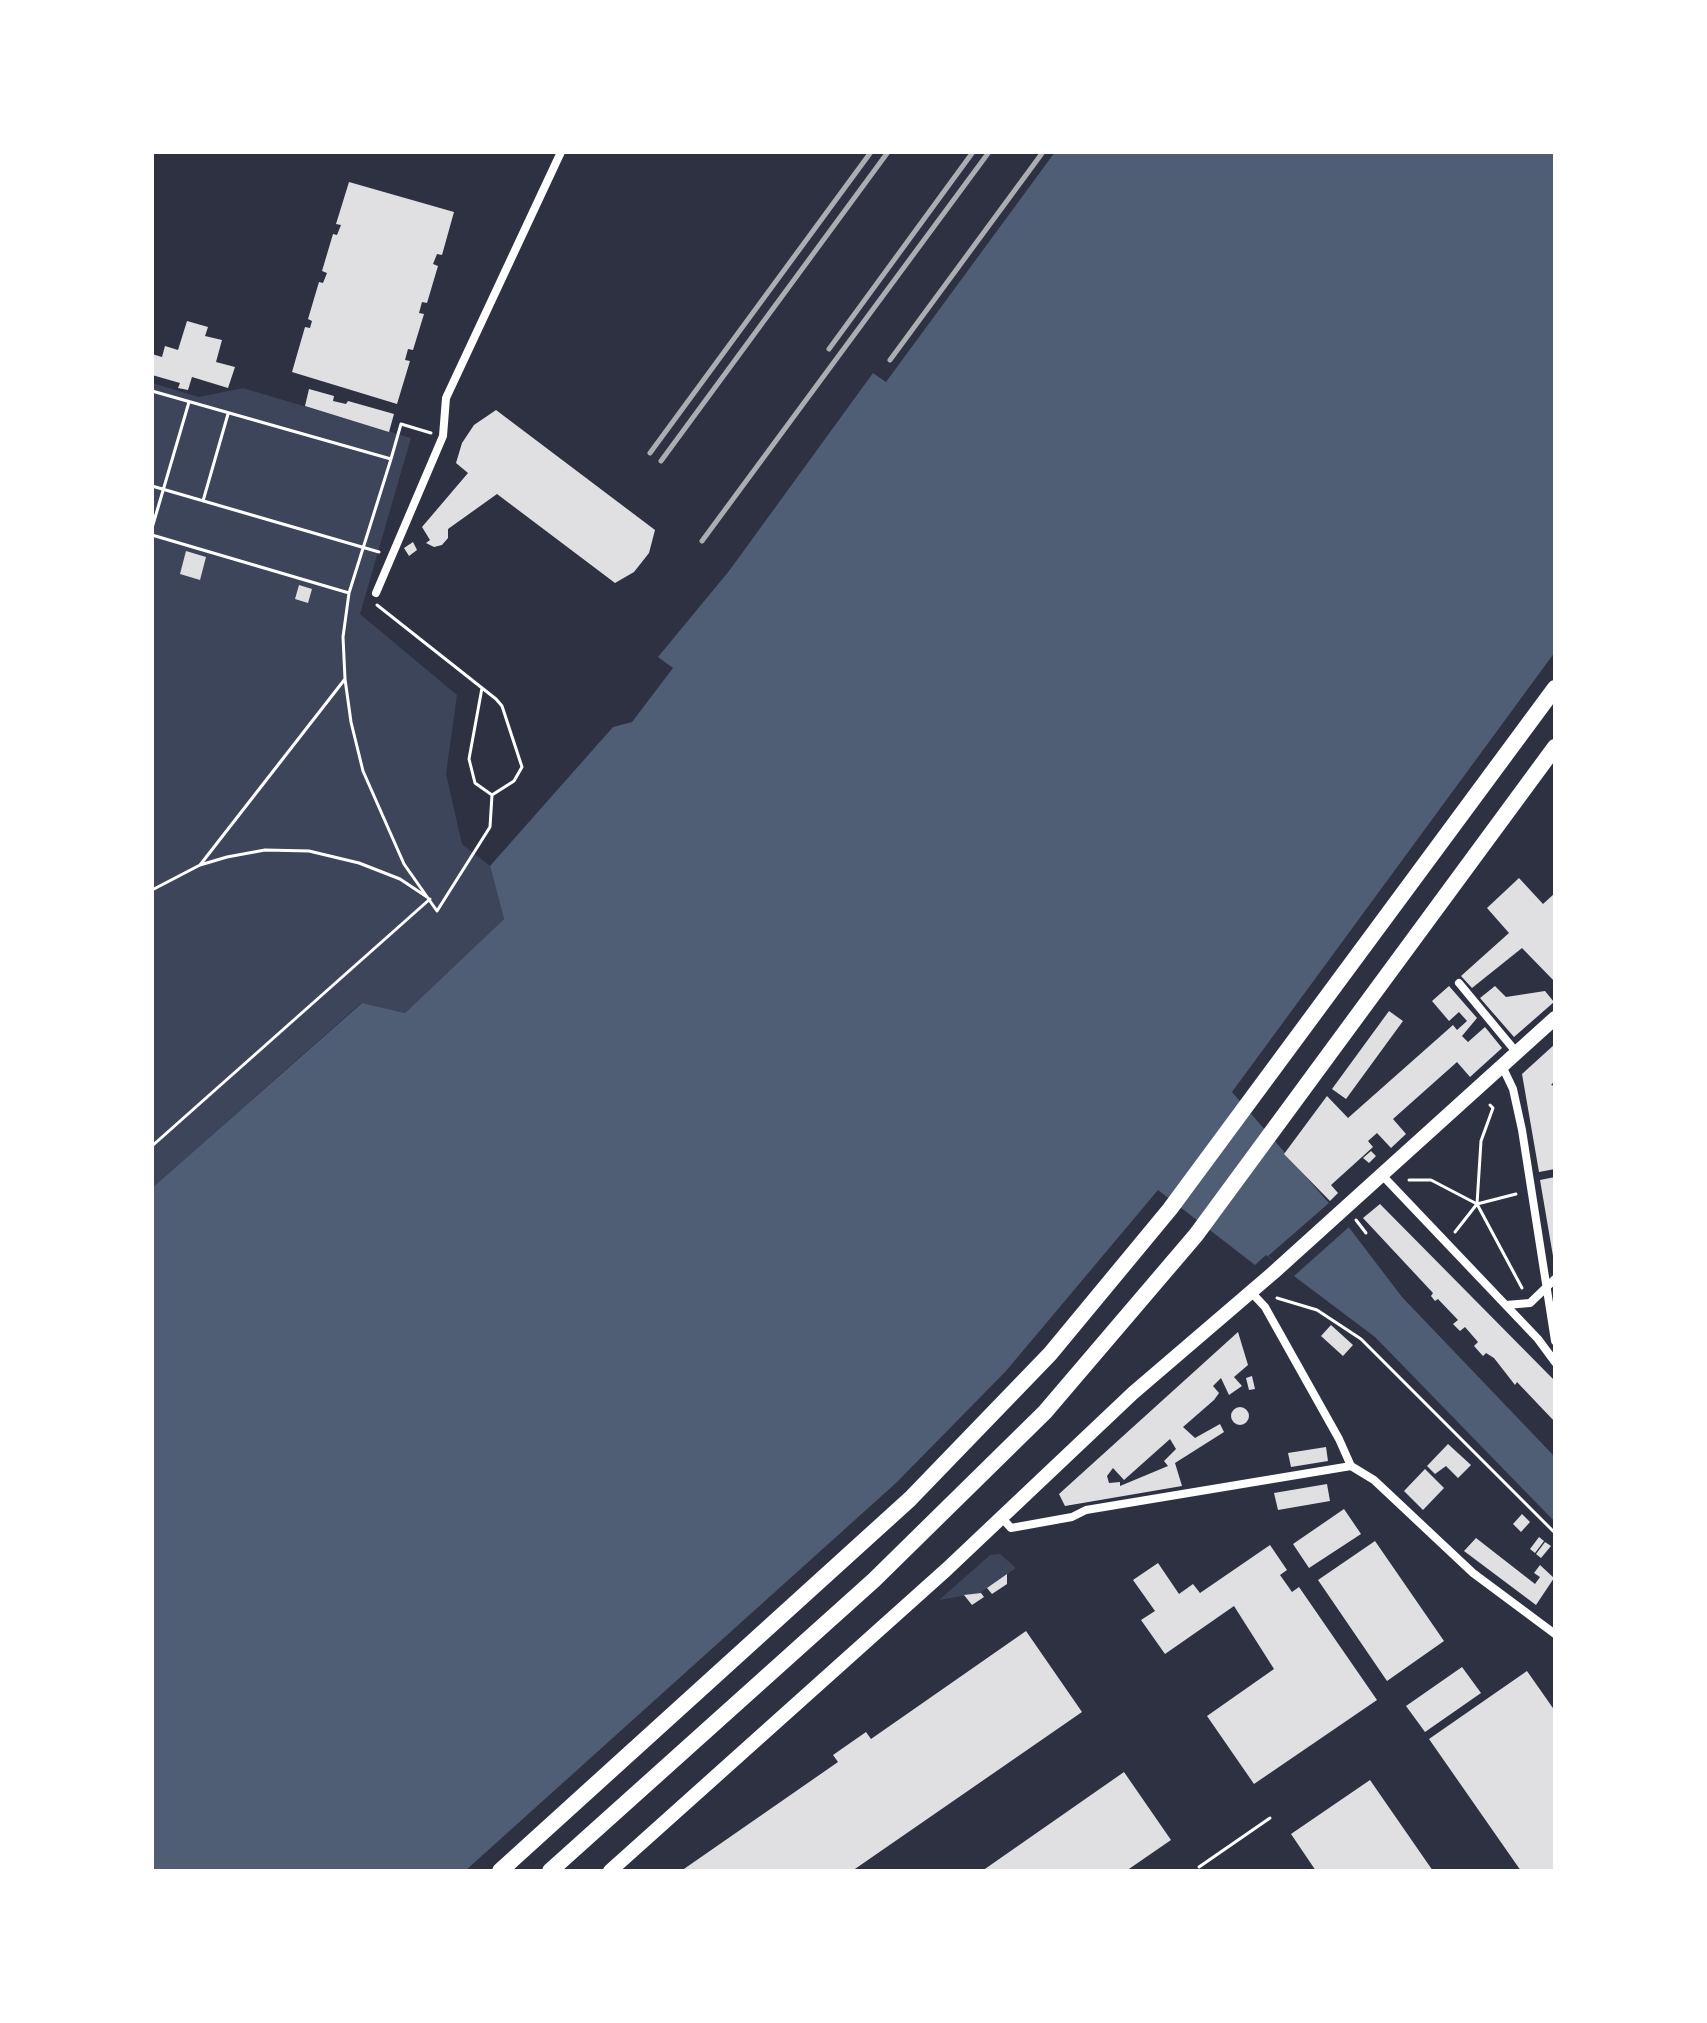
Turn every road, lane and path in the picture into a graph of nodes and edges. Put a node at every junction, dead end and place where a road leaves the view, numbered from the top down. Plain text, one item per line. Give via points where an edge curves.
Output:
1 (561, 152) edge
2 (152, 391) edge
3 (189, 402) junction
4 (228, 414) junction
5 (443, 436) junction
6 (391, 459) junction
7 (152, 486) edge
8 (163, 489) junction
9 (203, 501) junction
10 (152, 528) edge
11 (152, 535) edge
12 (363, 548) junction
13 (349, 593) junction
14 (376, 593) joint
15 (345, 679) junction
16 (482, 688) junction
17 (1555, 688) edge
18 (1555, 747) edge
19 (492, 795) junction
20 (200, 865) junction
21 (152, 890) edge
22 (430, 899) junction
23 (1459, 983) dead end
24 (1555, 1018) edge
25 (1517, 1053) junction
26 (1502, 1066) junction
27 (1490, 1105) dead end
28 (152, 1146) edge
29 (1381, 1174) junction
30 (1409, 1180) dead end
31 (1516, 1194) dead end
32 (1477, 1204) junction
33 (1454, 1233) dead end
34 (1555, 1279) edge
35 (1546, 1286) junction
36 (1522, 1288) dead end
37 (1251, 1292) junction
38 (1277, 1298) dead end
39 (1506, 1305) junction
40 (1555, 1341) edge
41 (1555, 1362) edge
42 (1351, 1466) junction
43 (1002, 1518) junction
44 (1555, 1533) edge
45 (1555, 1634) edge
46 (1270, 1818) dead end
47 (1199, 1867) dead end
48 (500, 1871) edge
49 (550, 1871) edge
50 (610, 1871) edge

1 - 5 street via 446,398
2 - 3 path
3 - 4 path
3 - 8 path
4 - 6 path
4 - 9 path
5 - 6 path via 401,424
5 - 14 street
6 - 12 path
7 - 8 path
8 - 9 path
8 - 10 path
9 - 12 path
11 - 13 path
12 - 13 path
13 - 15 path
14 - 16 path via 377,607
15 - 20 path
15 - 22 path via 363,771 404,864
16 - 19 path via 469,759 475,783
16 - 19 path via 502,706 522,767 514,781
17 - 48 highway via 1170,1209 1079,1321 958,1452 857,1549
18 - 49 highway via 1196,1235 1073,1381 949,1510
19 - 22 path via 490,827 437,911
20 - 21 path
20 - 22 path via 265,850 309,851 400,879
22 - 28 path
23 - 25 street
24 - 25 main road
25 - 26 main road
26 - 29 main road
26 - 35 street via 1522,1130
27 - 32 path via 1481,1141
29 - 37 main road
29 - 39 street
30 - 32 path via 1431,1180
31 - 32 path
32 - 33 path
32 - 36 path
34 - 35 street
35 - 39 street via 1530,1303
35 - 40 street
37 - 42 street via 1265,1307
37 - 43 main road
38 - 44 path via 1317,1310 1361,1339
39 - 41 street
42 - 43 street via 1086,1510 1011,1528
42 - 45 street via 1374,1480 1473,1573
43 - 50 main road
46 - 47 path

